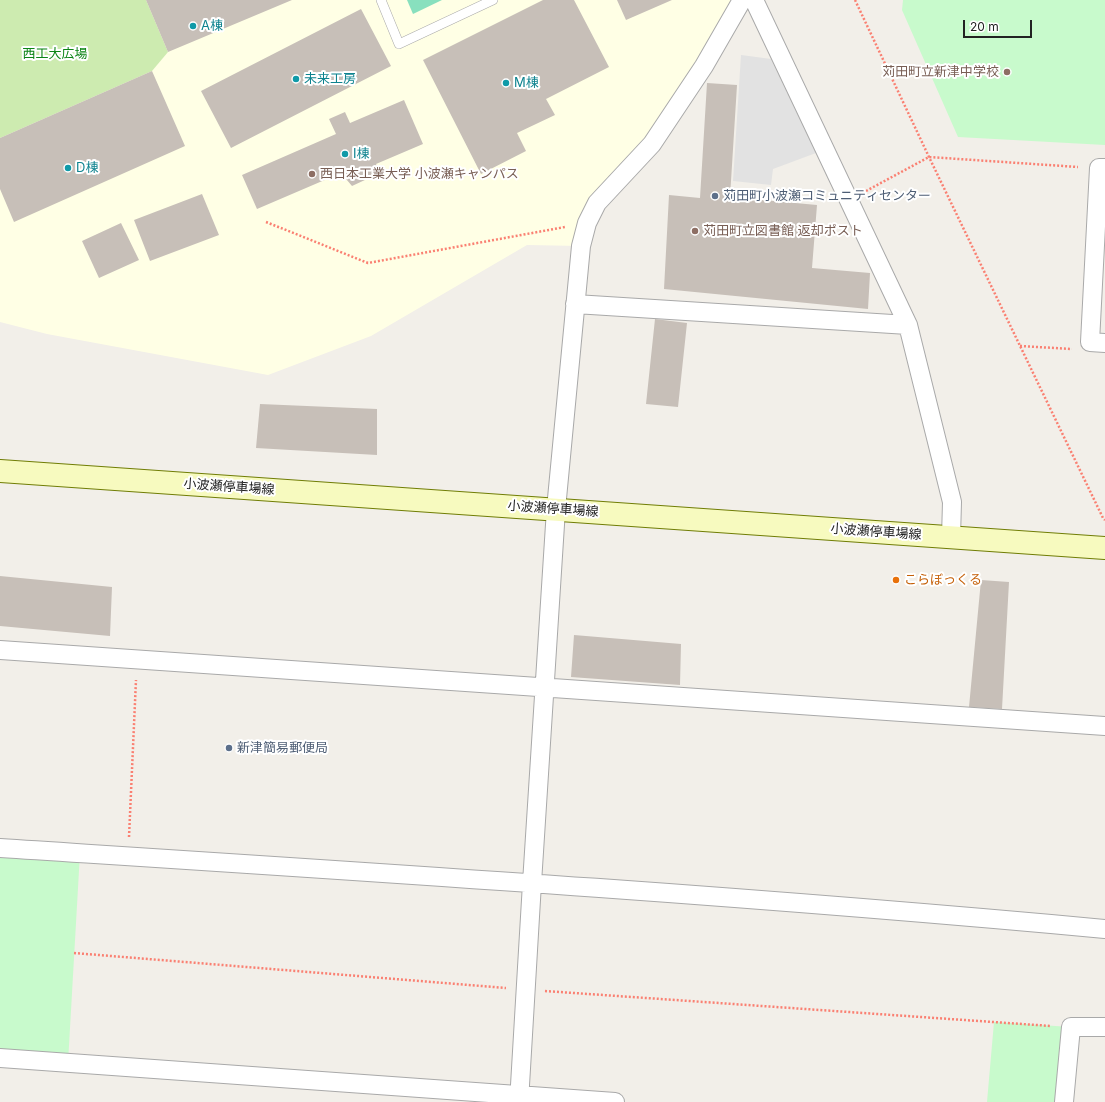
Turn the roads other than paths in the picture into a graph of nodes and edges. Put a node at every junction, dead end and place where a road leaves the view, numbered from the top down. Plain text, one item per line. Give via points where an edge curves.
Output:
1 (381, 0) edge
2 (493, 0) edge
3 (742, 0) edge
4 (754, 0) edge
5 (1102, 168) edge
6 (575, 304) junction
7 (908, 325) junction
8 (1098, 342) edge
9 (0, 471) edge
10 (556, 509) junction
11 (951, 537) junction
12 (1105, 548) edge
13 (0, 650) edge
14 (544, 687) junction
15 (1105, 726) edge
16 (0, 848) edge
17 (532, 883) junction
18 (1105, 929) edge
19 (1105, 1027) edge
20 (0, 1058) edge
21 (519, 1098) edge
22 (615, 1102) edge
23 (1064, 1102) edge

1 - 2 lane via 399,44
3 - 6 street via 704,66 652,144 596,203 581,246
4 - 7 street
5 - 8 street
6 - 7 street
6 - 10 street
7 - 11 street via 952,502
9 - 10 main road, 小波瀬停車場線
10 - 11 main road, 小波瀬停車場線
10 - 14 street
11 - 12 main road, 小波瀬停車場線
13 - 14 street
14 - 15 street
14 - 17 street
16 - 17 street
17 - 18 street
17 - 21 street
19 - 23 street via 1071,1028
20 - 21 street
21 - 22 street

